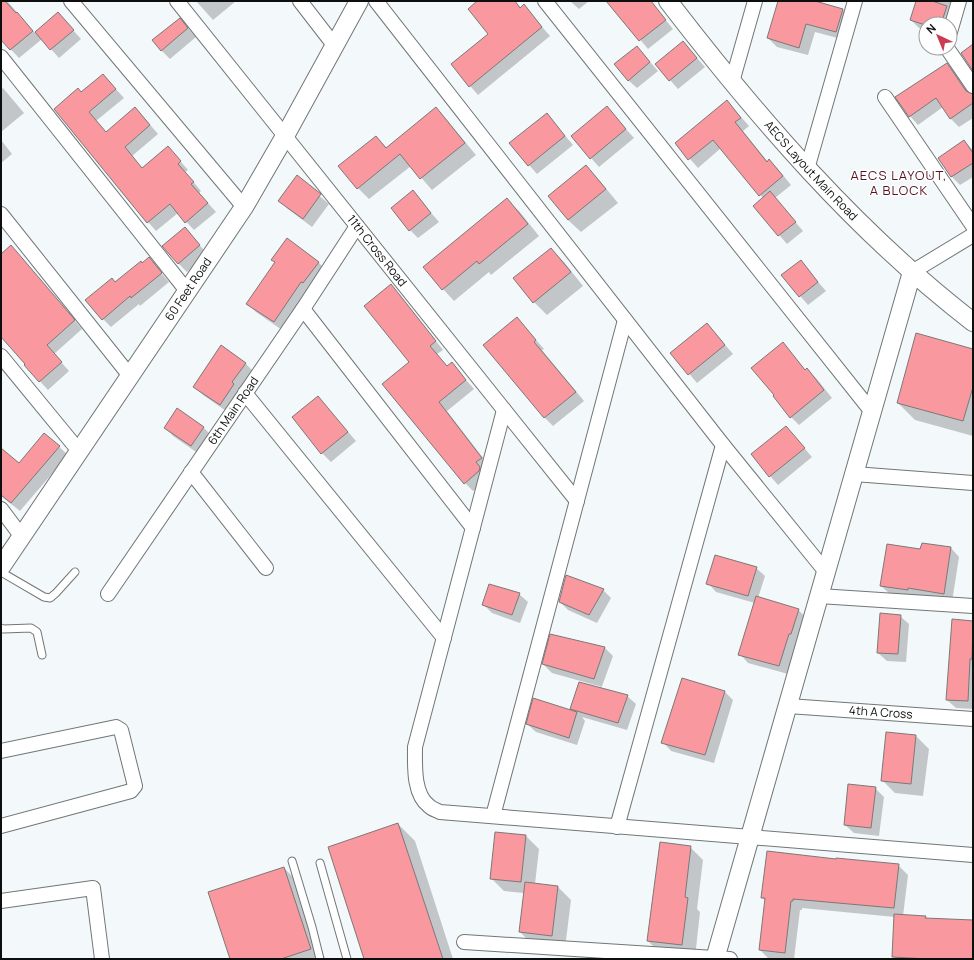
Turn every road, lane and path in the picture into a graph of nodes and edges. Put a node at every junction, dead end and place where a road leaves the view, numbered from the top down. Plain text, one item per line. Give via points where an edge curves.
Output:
1 (72, 1) edge
2 (176, 1) edge
3 (300, 1) edge
4 (359, 1) edge
5 (376, 1) edge
6 (545, 1) edge
7 (668, 1) edge
8 (754, 1) edge
9 (855, 1) edge
10 (959, 1) edge
11 (955, 16) edge
12 (334, 45) junction
13 (952, 56) edge
14 (1, 57) edge
15 (732, 82) junction
16 (973, 86) edge
17 (885, 97) dead end
18 (285, 136) junction
19 (808, 168) junction
20 (244, 207) junction
21 (1, 214) edge
22 (357, 226) junction
23 (973, 226) edge
24 (973, 235) edge
25 (912, 272) junction
26 (187, 291) junction
27 (303, 309) junction
28 (625, 320) junction
29 (973, 322) edge
30 (1, 356) edge
31 (130, 376) junction
32 (245, 393) junction
33 (504, 410) junction
34 (872, 412) junction
35 (723, 445) junction
36 (79, 451) junction
37 (191, 472) junction
38 (854, 474) junction
39 (973, 483) edge
40 (577, 501) junction
41 (1, 509) edge
42 (473, 528) junction
43 (22, 537) junction
44 (1, 567) edge
45 (266, 568) dead end
46 (1, 572) edge
47 (75, 572) dead end
48 (826, 572) junction
49 (108, 594) dead end
50 (819, 596) junction
51 (973, 606) edge
52 (1, 628) edge
53 (444, 638) junction
54 (42, 655) dead end
55 (788, 706) junction
56 (973, 719) edge
57 (1, 751) edge
58 (493, 816) junction
59 (1, 826) edge
60 (618, 827) junction
61 (750, 838) junction
62 (973, 855) edge
63 (292, 861) dead end
64 (320, 863) dead end
65 (1, 901) edge
66 (464, 942) dead end
67 (102, 959) edge
68 (320, 959) edge
69 (347, 959) edge
70 (720, 959) edge

1 - 20 street
2 - 18 street, 11th Cross Road
3 - 12 street
4 - 12 street, 60 Feet Road
5 - 28 street
6 - 34 street
7 - 15 street, AECS Layout Main Road
8 - 15 street
9 - 19 street
10 - 11 street
12 - 18 street, 60 Feet Road
13 - 16 street
14 - 26 street
15 - 19 street, AECS Layout Main Road
17 - 23 street
18 - 20 street, 60 Feet Road
18 - 22 street, 11th Cross Road
19 - 25 street, AECS Layout Main Road
20 - 26 street, 60 Feet Road
21 - 31 street
22 - 27 street, 6th Main Road
22 - 33 street, 11th Cross Road
24 - 25 street
25 - 29 street, AECS Layout Main Road
25 - 34 street
26 - 31 street, 60 Feet Road
27 - 32 street, 6th Main Road
27 - 42 street
28 - 35 street
28 - 40 street
30 - 36 street
31 - 36 street, 60 Feet Road
32 - 37 street, 6th Main Road
32 - 53 street
33 - 40 street, 11th Cross Road
33 - 42 street
34 - 38 street
35 - 48 street
35 - 60 street
36 - 43 street, 60 Feet Road
37 - 45 street
37 - 49 street, 6th Main Road
38 - 39 street
38 - 48 street
40 - 58 street
41 - 43 street
42 - 53 street
43 - 44 street, 60 Feet Road
46 - 47 lane via 50,598
48 - 50 street
50 - 51 street
50 - 55 street
52 - 54 lane via 32,628 37,632
53 - 58 street via 415,747 418,789 429,807 440,812
55 - 56 street, 4th A Cross
55 - 61 street
57 - 59 street via 116,727 121,730 135,786 131,791
58 - 60 street
60 - 61 street
61 - 62 street
61 - 70 street
63 - 68 lane
64 - 69 lane
65 - 67 street via 93,888
66 - 70 street

